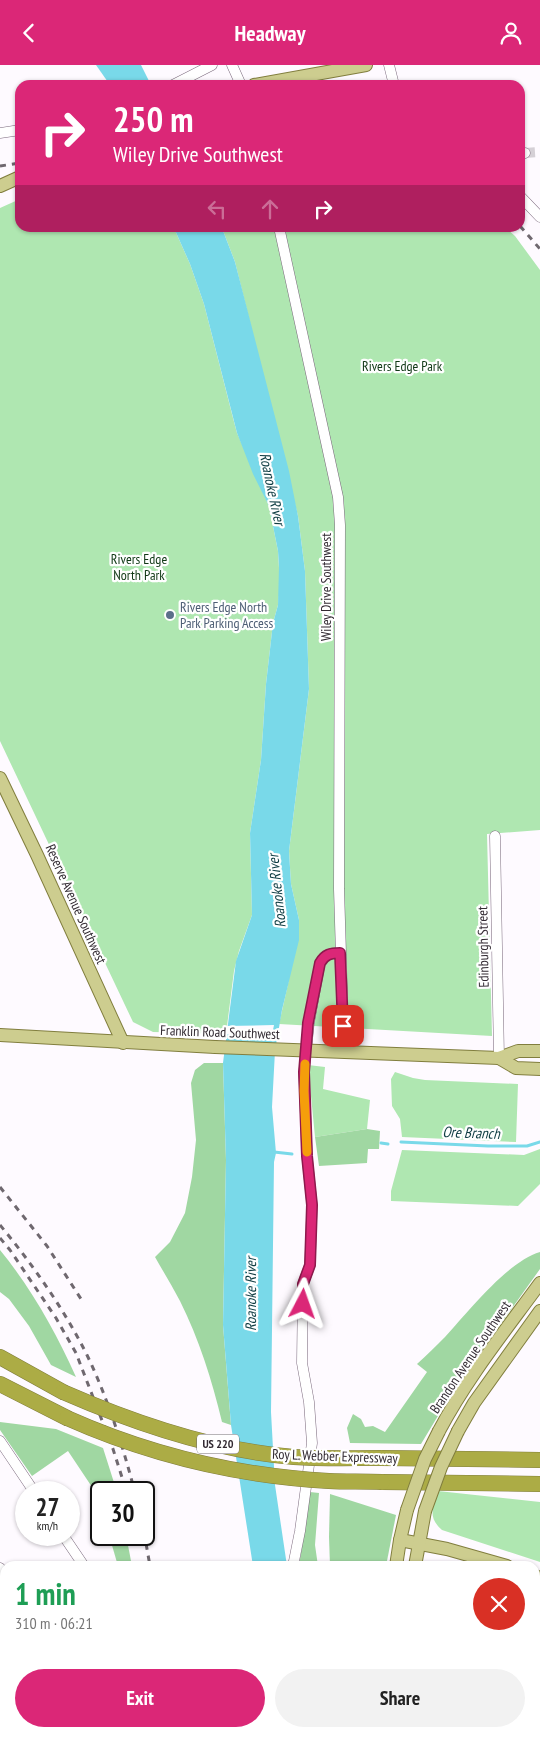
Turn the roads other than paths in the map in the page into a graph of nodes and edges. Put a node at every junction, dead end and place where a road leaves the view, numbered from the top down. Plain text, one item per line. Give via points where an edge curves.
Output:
1 (212, 65) edge
2 (232, 65) edge
3 (366, 65) edge
4 (389, 65) edge
5 (183, 80) edge
6 (239, 80) edge
7 (282, 80) edge
8 (393, 80) edge
9 (15, 131) edge
10 (0, 133) edge
11 (15, 179) edge
12 (0, 186) edge
13 (525, 200) edge
14 (540, 217) edge
15 (280, 232) edge
16 (0, 778) edge
17 (495, 835) dead end
18 (340, 953) junction
19 (0, 1035) edge
20 (123, 1043) junction
21 (344, 1051) junction
22 (540, 1051) edge
23 (499, 1058) junction
24 (538, 1069) edge
25 (540, 1283) edge
26 (540, 1311) edge
27 (0, 1352) edge
28 (0, 1357) edge
29 (21, 1369) junction
30 (0, 1384) edge
31 (0, 1441) edge
32 (540, 1461) edge
33 (27, 1481) edge
34 (540, 1484) edge
35 (400, 1540) junction
36 (418, 1543) junction
37 (70, 1546) edge
38 (81, 1561) edge
39 (295, 1561) edge
40 (397, 1561) edge
41 (416, 1561) edge
42 (489, 1561) edge

1 - 5 street
2 - 6 street
3 - 7 main road
4 - 8 street
9 - 10 street
11 - 12 main road
13 - 14 street
15 - 18 street, Wiley Drive Southwest via 338,497
16 - 20 main road, Reserve Avenue Southwest
17 - 23 street, Edinburgh Street
18 - 21 street, Wiley Drive Southwest
18 - 39 street via 329,954 320,963 308,1023 304,1072 312,1205 310,1265 303,1284 302,1363 312,1443
19 - 20 main road, Franklin Road Southwest
20 - 21 main road, Franklin Road Southwest, bridge
21 - 23 main road, Franklin Road Southwest
22 - 23 main road, Franklin Road Southwest via 518,1051
23 - 24 main road, Franklin Road Southwest via 516,1068
25 - 35 main road, Brandon Avenue Southwest, bridge via 450,1409 438,1431 407,1510
26 - 36 main road, bridge via 474,1403 458,1431 425,1511
27 - 29 highway
28 - 29 highway, Roy L. Webber Expressway / US 220
29 - 32 highway, Roy L. Webber Expressway / US 220, bridge via 102,1410 202,1441 242,1449 294,1457
30 - 34 highway, Roy L. Webber Expressway / US 220, bridge via 102,1434 222,1468 330,1481
31 - 33 street
35 - 36 main road
35 - 40 main road, Brandon Avenue Southwest
36 - 41 main road
36 - 42 main road
37 - 38 street

